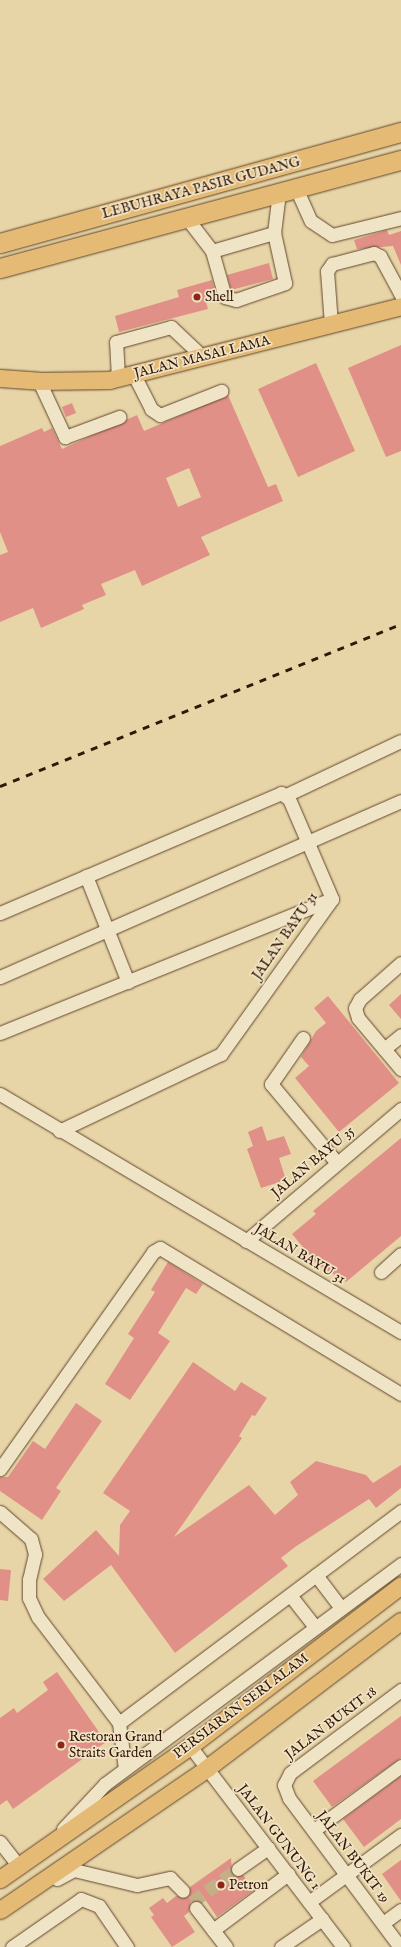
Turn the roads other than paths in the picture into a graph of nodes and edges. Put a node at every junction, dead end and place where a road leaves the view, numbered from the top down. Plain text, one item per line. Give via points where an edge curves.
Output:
1 (401, 132) edge
2 (401, 160) edge
3 (287, 190) junction
4 (186, 217) junction
5 (401, 218) edge
6 (274, 233) junction
7 (0, 243) edge
8 (212, 251) junction
9 (0, 268) edge
10 (401, 295) edge
11 (401, 306) edge
12 (331, 324) junction
13 (203, 357) junction
14 (126, 376) junction
15 (0, 378) edge
16 (39, 381) junction
17 (221, 391) dead end
18 (119, 417) dead end
19 (401, 741) edge
20 (286, 795) junction
21 (401, 801) edge
22 (308, 843) junction
23 (86, 876) junction
24 (332, 899) junction
25 (0, 914) edge
26 (107, 930) junction
27 (401, 963) edge
28 (0, 977) edge
29 (128, 982) junction
30 (0, 1033) edge
31 (401, 1035) edge
32 (304, 1038) dead end
33 (384, 1049) junction
34 (401, 1069) edge
35 (0, 1094) edge
36 (401, 1109) edge
37 (59, 1131) junction
38 (337, 1163) junction
39 (246, 1241) junction
40 (401, 1254) edge
41 (380, 1272) dead end
42 (401, 1332) edge
43 (401, 1394) edge
44 (0, 1469) edge
45 (401, 1511) edge
46 (0, 1512) edge
47 (401, 1564) edge
48 (316, 1575) junction
49 (401, 1585) edge
50 (290, 1595) junction
51 (341, 1608) junction
52 (401, 1621) edge
53 (316, 1627) junction
54 (401, 1690) edge
55 (119, 1723) junction
56 (190, 1746) junction
57 (401, 1766) edge
58 (207, 1768) junction
59 (125, 1769) junction
60 (284, 1785) joint
61 (314, 1830) junction
62 (401, 1835) edge
63 (0, 1842) edge
64 (48, 1845) junction
65 (268, 1848) junction
66 (19, 1866) junction
67 (238, 1869) tunnel mouth
68 (288, 1874) junction
69 (347, 1875) junction
70 (0, 1879) edge
71 (28, 1891) junction
72 (183, 1891) dead end
73 (309, 1902) junction
74 (196, 1908) dead end
75 (0, 1910) edge
76 (401, 1910) edge
77 (322, 1919) junction
78 (383, 1924) junction
79 (213, 1930) junction
80 (12, 1947) edge
81 (127, 1947) edge
82 (226, 1947) edge
83 (281, 1947) edge
84 (343, 1947) edge
85 (400, 1947) edge

1 - 7 highway, LEBUHRAYA PASIR GUDANG
2 - 3 highway, LEBUHRAYA PASIR GUDANG
3 - 4 highway, LEBUHRAYA PASIR GUDANG
3 - 5 street via 311,221 332,235
3 - 6 street
4 - 8 street
4 - 9 highway, LEBUHRAYA PASIR GUDANG
6 - 8 street
6 - 8 street via 286,275 285,283 279,288 228,299
10 - 12 street via 380,256 374,253 332,264 327,271
11 - 12 main road, JALAN MASAI LAMA
12 - 13 main road, JALAN MASAI LAMA
13 - 14 main road, JALAN MASAI LAMA
13 - 14 street via 171,327 116,342
14 - 16 main road, JALAN MASAI LAMA
14 - 17 street via 151,409 160,415
15 - 16 main road, JALAN MASAI LAMA
16 - 18 street via 65,437
19 - 20 street
20 - 22 street, JALAN BAYU 31
20 - 23 street via 276,794
21 - 22 street
22 - 24 street, JALAN BAYU 31
22 - 26 street
23 - 25 street
23 - 26 street
24 - 29 street
24 - 37 street, JALAN BAYU 31 via 221,1054
26 - 28 street
26 - 29 street
27 - 33 street via 360,999 355,1008 358,1018
29 - 30 street
31 - 33 street
32 - 38 street via 271,1084
33 - 34 street
35 - 37 street, JALAN BAYU 31
36 - 38 street, JALAN BAYU 35
37 - 39 street, JALAN BAYU 31
38 - 39 street, JALAN BAYU 35
39 - 42 street, JALAN BAYU 31
40 - 41 street
43 - 44 street via 160,1248 153,1252
45 - 48 street
46 - 55 street via 31,1539 35,1554 29,1579 29,1598 38,1617
47 - 51 street
48 - 50 street
48 - 51 street
49 - 56 main road, PERSIARAN SERI ALAM
50 - 53 street
50 - 55 street
51 - 53 street
52 - 58 main road, PERSIARAN SERI ALAM
53 - 59 street
54 - 60 street, JALAN BUKIT 18 via 290,1773
55 - 59 street
56 - 58 street, JALAN GUNUNG 1
56 - 64 main road, PERSIARAN SERI ALAM
57 - 61 street
58 - 65 street, JALAN GUNUNG 1
58 - 71 main road, PERSIARAN SERI ALAM
59 - 64 street via 105,1784
60 - 61 street, JALAN BUKIT 19
61 - 69 street, JALAN BUKIT 19
62 - 69 street
63 - 66 street
64 - 66 main road, PERSIARAN SERI ALAM
65 - 67 street
65 - 68 street, JALAN GUNUNG 1
66 - 70 main road, PERSIARAN SERI ALAM
68 - 73 street, JALAN GUNUNG 1
68 - 79 street
69 - 73 street
69 - 78 street, JALAN BUKIT 19
71 - 72 street via 45,1887 74,1870 137,1884 170,1878
71 - 75 main road, PERSIARAN SERI ALAM
73 - 77 street, JALAN GUNUNG 1
74 - 79 street
76 - 78 street
77 - 83 street
77 - 84 street, JALAN GUNUNG 1
78 - 85 street, JALAN BUKIT 19
79 - 82 street
80 - 81 street via 81,1899 99,1906

